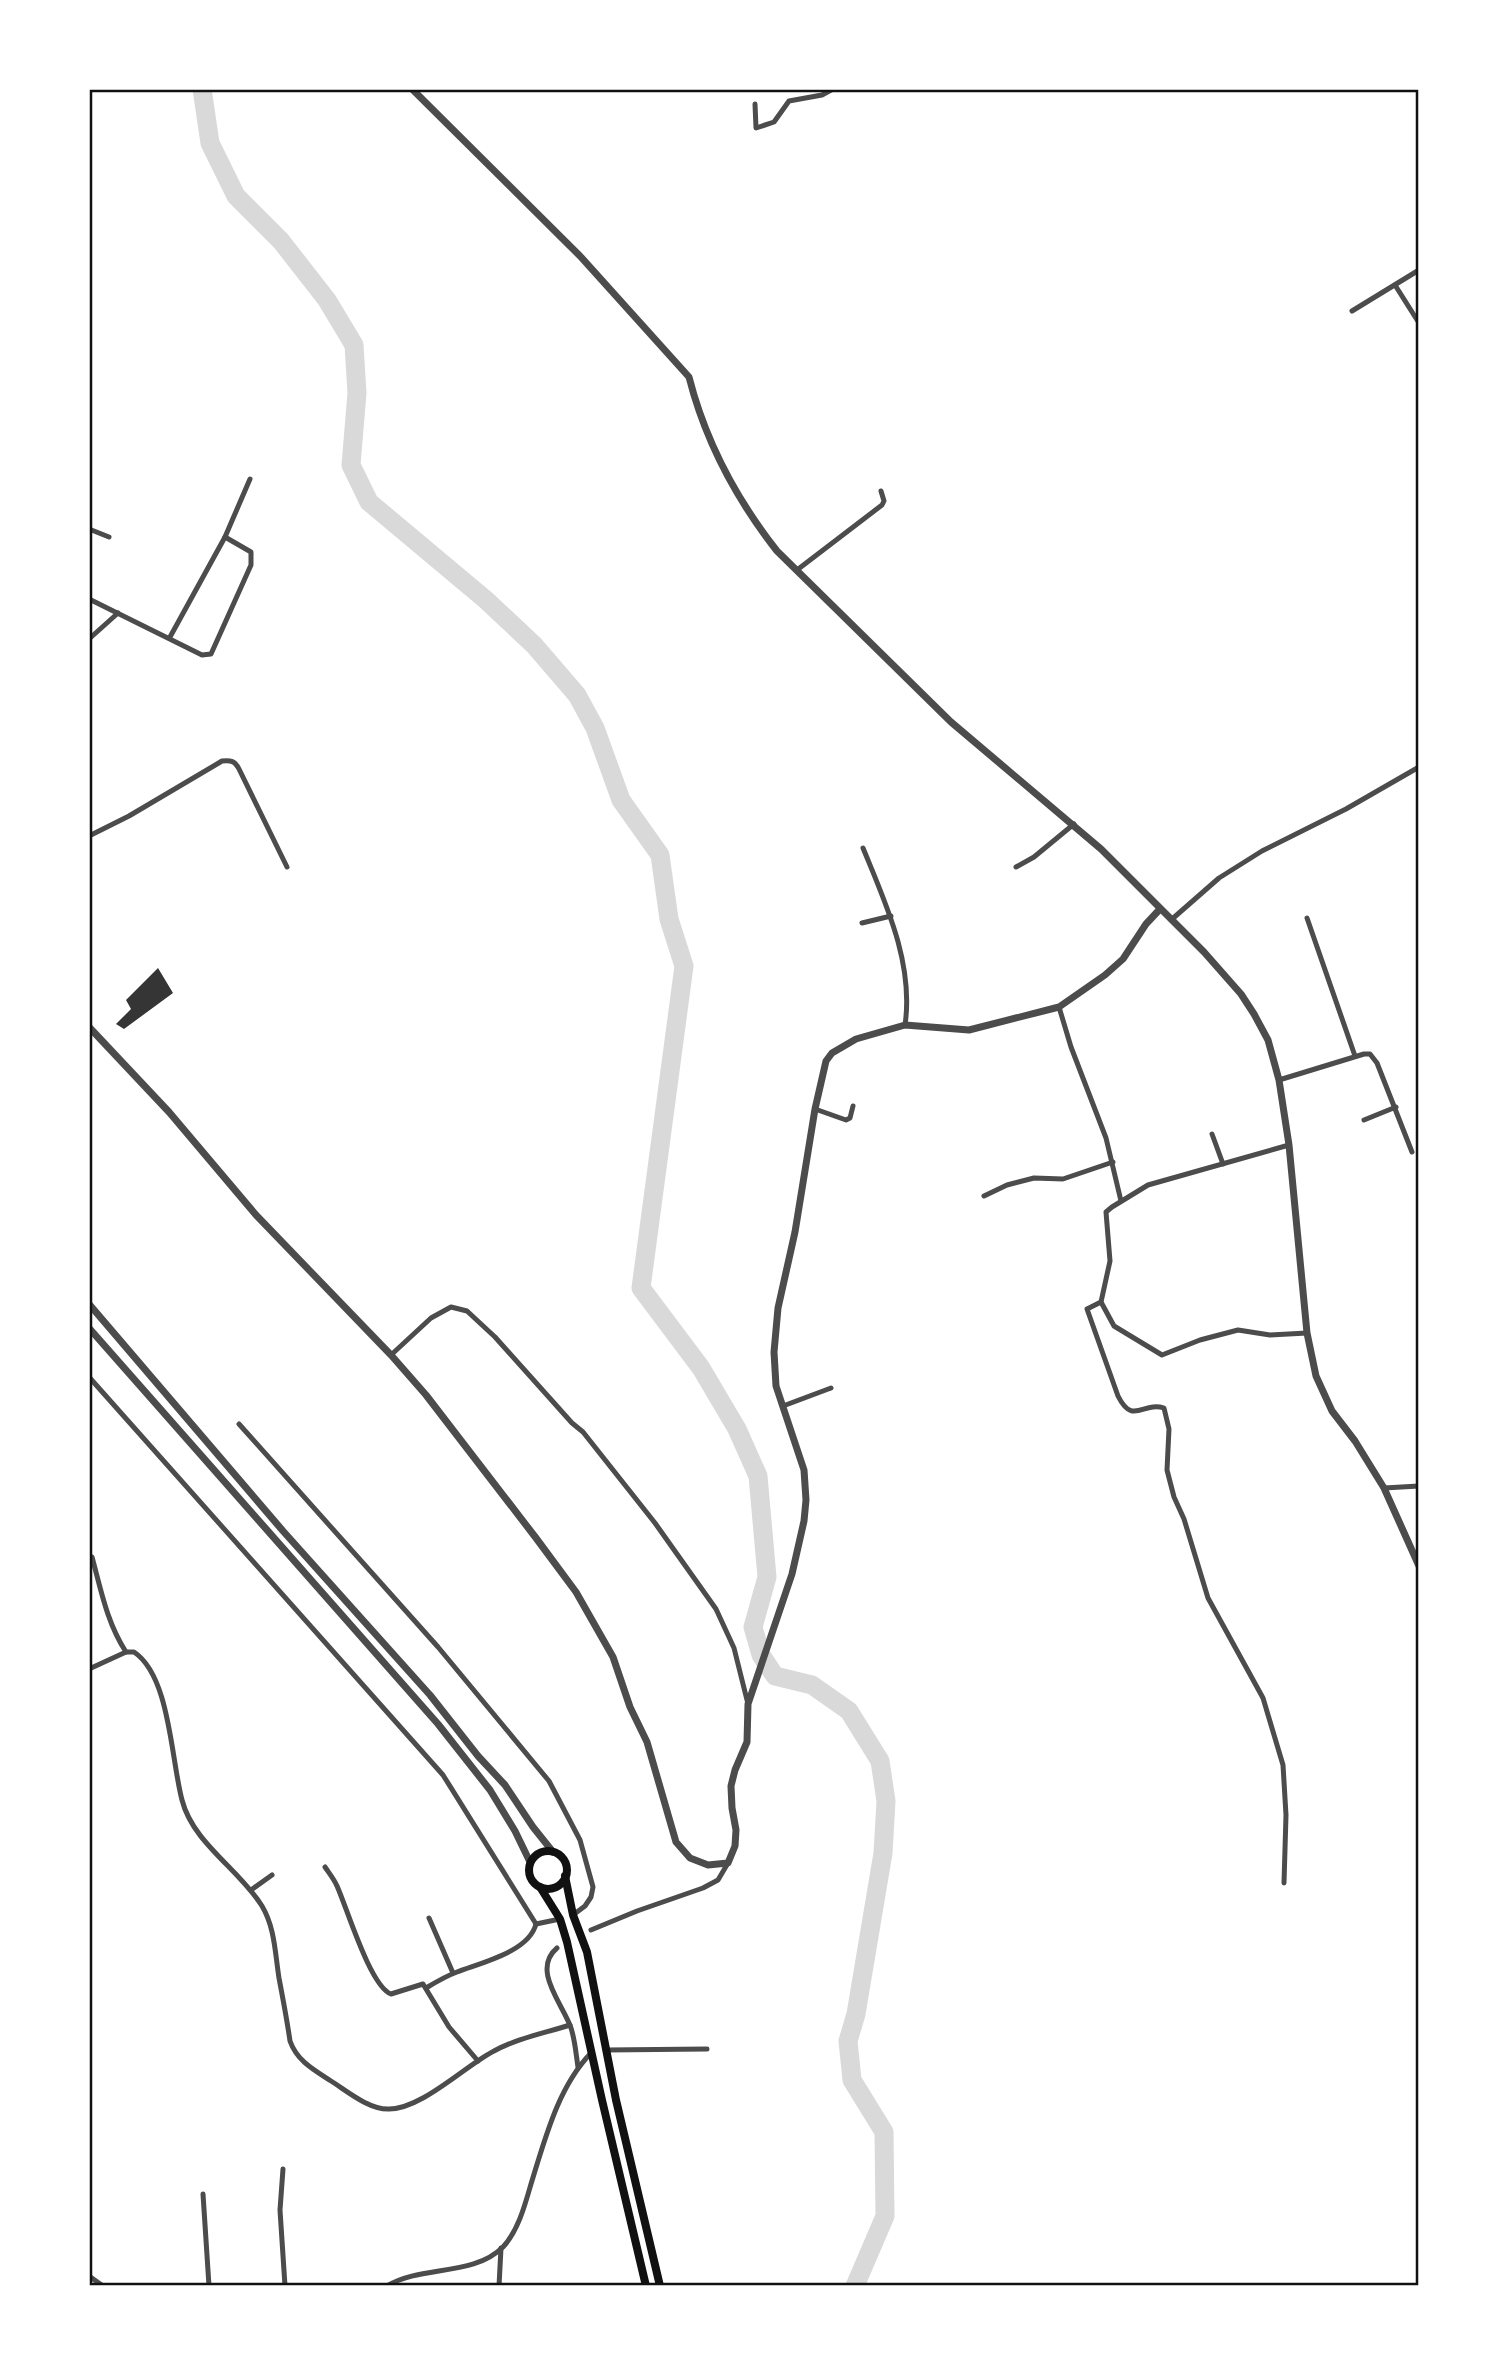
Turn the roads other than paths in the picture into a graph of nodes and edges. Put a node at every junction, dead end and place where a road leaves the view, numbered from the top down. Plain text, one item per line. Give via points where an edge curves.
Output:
1 (412, 89) edge
2 (833, 89) edge
3 (755, 104) dead end
4 (1419, 270) edge
5 (1395, 285) junction
6 (1352, 310) dead end
7 (1419, 323) edge
8 (250, 480) dead end
9 (881, 491) dead end
10 (89, 529) edge
11 (109, 537) dead end
12 (226, 537) junction
13 (797, 570) junction
14 (89, 599) edge
15 (118, 613) junction
16 (170, 637) junction
17 (89, 639) edge
18 (1419, 768) edge
19 (1074, 824) junction
20 (89, 836) edge
21 (863, 848) dead end
22 (287, 867) dead end
23 (1016, 867) dead end
24 (1160, 909) junction
25 (891, 916) junction
26 (1307, 918) dead end
27 (1171, 920) junction
28 (862, 923) dead end
29 (1059, 1007) junction
30 (907, 1025) junction
31 (89, 1027) edge
32 (1355, 1056) junction
33 (1279, 1080) junction
34 (853, 1106) dead end
35 (1396, 1108) junction
36 (815, 1109) junction
37 (1364, 1119) dead end
38 (1212, 1133) dead end
39 (1289, 1144) junction
40 (1412, 1152) dead end
41 (1113, 1163) junction
42 (1223, 1164) junction
43 (984, 1196) dead end
44 (1121, 1201) junction
45 (1101, 1302) junction
46 (89, 1304) edge
47 (89, 1328) edge
48 (1307, 1333) junction
49 (391, 1355) junction
50 (89, 1377) edge
51 (831, 1388) dead end
52 (783, 1406) junction
53 (239, 1424) dead end
54 (1419, 1486) edge
55 (1384, 1488) junction
56 (92, 1557) dead end
57 (1419, 1566) edge
58 (127, 1652) junction
59 (89, 1669) edge
60 (748, 1704) junction
61 (553, 1852) junction
62 (530, 1862) junction
63 (728, 1864) junction
64 (325, 1867) dead end
65 (272, 1875) dead end
66 (565, 1876) junction
67 (1284, 1883) dead end
68 (540, 1887) junction
69 (251, 1890) junction
70 (573, 1915) junction
71 (429, 1919) dead end
72 (559, 1919) junction
73 (536, 1924) junction
74 (591, 1930) dead end
75 (557, 1948) dead end
76 (453, 1973) junction
77 (426, 1988) junction
78 (570, 2025) junction
79 (707, 2049) dead end
80 (606, 2050) junction
81 (591, 2053) junction
82 (478, 2061) junction
83 (578, 2067) junction
84 (283, 2169) dead end
85 (203, 2194) dead end
86 (501, 2248) junction
87 (89, 2276) edge
88 (103, 2286) edge
89 (209, 2286) edge
90 (285, 2286) edge
91 (387, 2286) edge
92 (499, 2286) edge
93 (646, 2286) edge
94 (660, 2286) edge

1 - 13 street via 580,256 690,377 695,402 732,485 758,527
2 - 3 street via 789,101 774,122 756,128
4 - 5 street
5 - 6 street
5 - 7 street
8 - 12 street
9 - 13 street via 882,505
10 - 11 street
12 - 16 street
12 - 16 street via 252,556 214,651 202,655
13 - 19 street via 951,722
14 - 15 street
15 - 16 street
15 - 17 street
18 - 27 street via 1262,851 1219,878
19 - 23 street
19 - 24 street
20 - 22 street via 231,760
21 - 25 street
24 - 27 street
24 - 29 street via 1123,959
25 - 28 street
25 - 30 street via 905,972
26 - 32 street
27 - 33 street via 1247,1004 1268,1040
29 - 30 street via 970,1031
29 - 41 street
30 - 36 street via 856,1039 832,1053
31 - 49 street via 256,1215
32 - 33 street
32 - 35 street via 1374,1057
33 - 39 street
34 - 36 street via 846,1120
35 - 37 street
35 - 40 street
36 - 52 street via 778,1308 774,1375
38 - 42 street
39 - 42 street
39 - 48 street
41 - 43 street via 1063,1179 1034,1178
41 - 44 street
42 - 44 street via 1148,1185
44 - 45 street via 1107,1212 1110,1261
45 - 48 street via 1114,1326 1162,1355 1238,1329 1270,1335
45 - 67 street via 1087,1309 1118,1396 1129,1410 1164,1408 1169,1429 1167,1470 1208,1598 1263,1698 1283,1765
46 - 61 street via 430,1695 505,1785
47 - 62 street via 438,1724 490,1790
48 - 55 street via 1323,1394
49 - 60 street via 431,1318 451,1307 467,1311 495,1337 593,1443 716,1609 734,1648
49 - 63 street via 576,1592 613,1657 647,1742 676,1842 690,1858 708,1865
50 - 73 street via 443,1775
51 - 52 street
52 - 60 street via 804,1470 806,1500 792,1574
53 - 70 street via 438,1647 549,1781 580,1840 593,1887 585,1906
54 - 55 street
55 - 57 street
56 - 58 street via 104,1607
58 - 59 street
58 - 69 street via 137,1653 161,1689 186,1813
60 - 63 street via 747,1742 731,1786 736,1830
61 - 62 main road via 542,1852
61 - 66 main road via 563,1859
62 - 68 main road via 530,1877
63 - 74 street via 718,1880 703,1888
64 - 77 street via 380,1986 391,1994 417,1984
65 - 69 street
66 - 68 main road via 555,1887
66 - 70 main road
68 - 72 main road
69 - 82 street via 272,1925 290,2041 306,2065 374,2106 392,2109 415,2101
70 - 80 main road via 587,1952
71 - 76 street
72 - 73 street
72 - 81 main road
73 - 76 street via 528,1940 514,1949
75 - 78 street via 550,1954 547,1977
76 - 77 street
77 - 82 street via 449,2027
78 - 82 street via 509,2044
78 - 83 street
79 - 80 street
80 - 94 main road
81 - 83 street
81 - 93 main road
83 - 86 street via 546,2135 517,2225
84 - 90 street via 280,2210
85 - 89 street
86 - 91 street via 457,2268 402,2277
86 - 92 street
87 - 88 street

